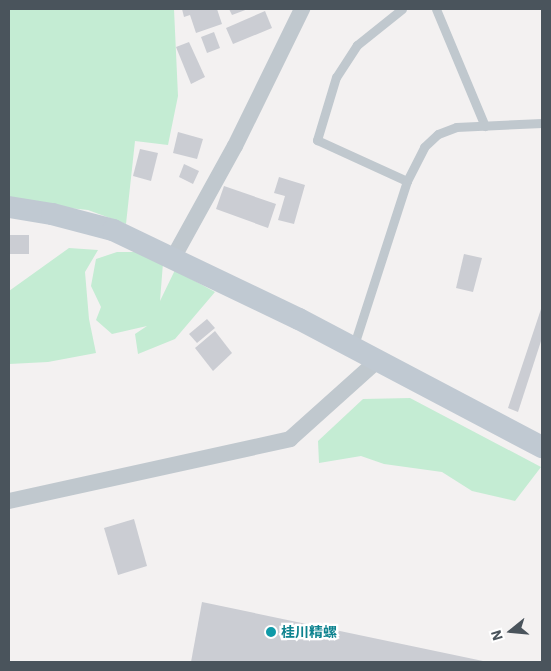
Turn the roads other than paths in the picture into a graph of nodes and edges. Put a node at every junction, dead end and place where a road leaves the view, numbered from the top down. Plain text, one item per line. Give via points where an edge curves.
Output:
1 (302, 9) edge
2 (402, 9) edge
3 (436, 9) edge
4 (542, 123) edge
5 (485, 126) junction
6 (407, 181) junction
7 (9, 207) edge
8 (172, 260) junction
9 (353, 348) junction
10 (377, 361) junction
11 (542, 446) edge
12 (9, 501) edge

1 - 8 street via 235,146
2 - 6 lane via 357,45 336,76 317,140
3 - 5 lane
4 - 5 lane
5 - 6 lane via 456,128 438,134 424,147
6 - 9 lane
7 - 8 street via 52,214 112,230
8 - 9 street
9 - 10 street
10 - 11 street
10 - 12 street via 290,438

